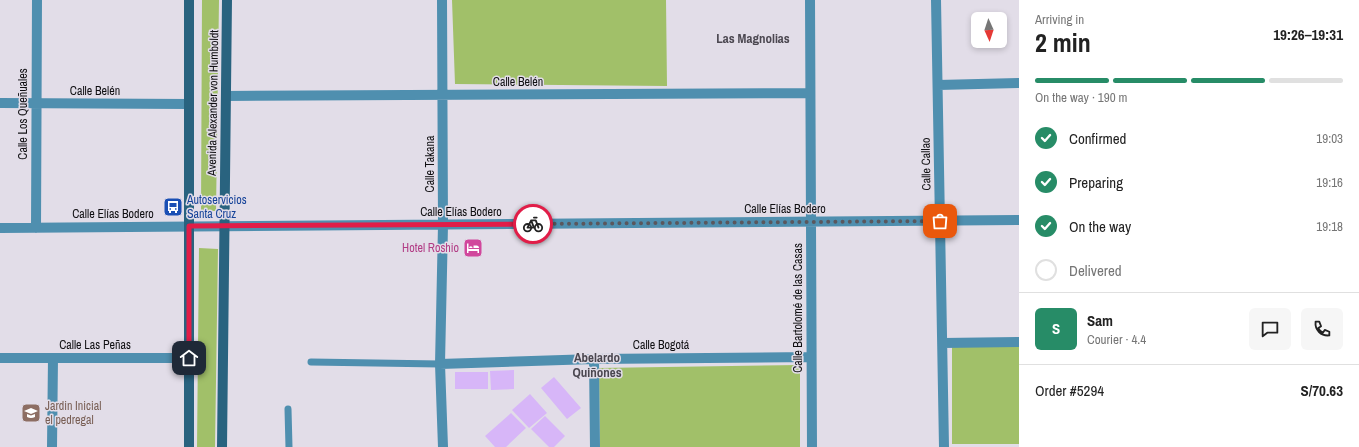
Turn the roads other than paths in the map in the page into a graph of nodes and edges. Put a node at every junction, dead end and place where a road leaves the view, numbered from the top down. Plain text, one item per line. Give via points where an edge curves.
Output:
1 (36, 0) edge
2 (189, 0) edge
3 (227, 0) edge
4 (442, 0) edge
5 (810, 0) edge
6 (936, 0) edge
7 (1019, 83) edge
8 (938, 85) junction
9 (810, 93) junction
10 (442, 95) junction
11 (226, 96) junction
12 (0, 103) edge
13 (35, 103) junction
14 (189, 104) junction
15 (1019, 220) edge
16 (940, 221) junction
17 (811, 222) junction
18 (443, 225) junction
19 (189, 226) junction
20 (225, 226) junction
21 (0, 228) edge
22 (36, 228) junction
23 (1019, 342) edge
24 (942, 343) junction
25 (811, 357) junction
26 (0, 358) edge
27 (52, 358) junction
28 (189, 358) junction
29 (594, 358) junction
30 (311, 362) dead end
31 (440, 364) junction
32 (288, 409) dead end
33 (52, 447) edge
34 (189, 447) edge
35 (222, 447) edge
36 (289, 447) edge
37 (443, 447) edge
38 (595, 447) edge
39 (812, 447) edge
40 (944, 447) edge

1 - 13 street, Calle Los Queñuales
2 - 14 main road, Avenida Alexander von Humboldt
3 - 11 main road, Avenida Alexander von Humboldt
4 - 10 street, Calle Takana
5 - 9 street, Calle Bartolomé de las Casas
6 - 8 street, Calle Callao
7 - 8 street
8 - 16 street, Calle Callao
9 - 10 street, Calle Belén
9 - 17 street, Calle Bartolomé de las Casas
10 - 11 street, Calle Belén
10 - 18 street, Calle Takana
11 - 20 main road, Avenida Alexander von Humboldt
12 - 13 street, Calle Belén
13 - 14 street, Calle Belén
13 - 22 street, Calle Los Queñuales
14 - 19 main road, Avenida Alexander von Humboldt
15 - 16 street, Calle Elías Bodero
16 - 17 street, Calle Elías Bodero
16 - 24 street, Calle Callao
17 - 18 street, Calle Elías Bodero
17 - 25 street, Calle Bartolomé de las Casas
18 - 20 street, Calle Elías Bodero
18 - 31 street, Calle Takana
19 - 20 street, Calle Elías Bodero
19 - 22 street, Calle Elías Bodero
19 - 28 main road, Avenida Alexander von Humboldt
20 - 35 main road, Avenida Alexander von Humboldt
21 - 22 street, Calle Elías Bodero
23 - 24 street
24 - 40 street, Calle Callao
25 - 29 street, Calle Bogotá
25 - 39 street, Calle Bartolomé de las Casas
26 - 27 street, Calle Las Peñas
27 - 28 street, Calle Las Peñas
27 - 33 street
28 - 34 main road, Avenida Alexander von Humboldt
29 - 31 street, Calle Bogotá
29 - 38 street
30 - 31 lane
31 - 37 street, Calle Takana
32 - 36 lane

